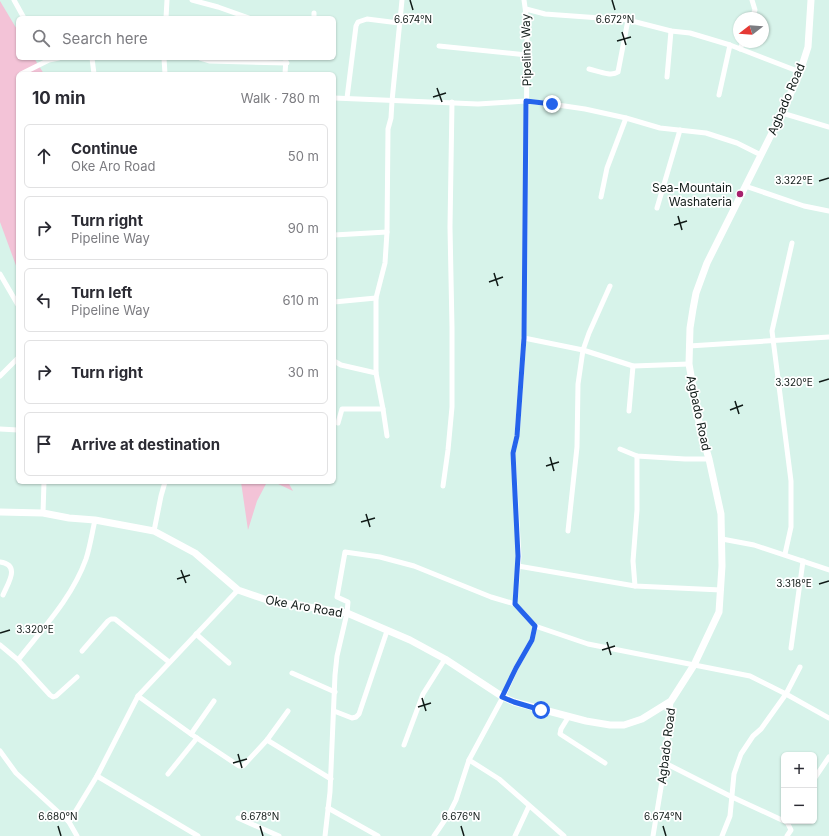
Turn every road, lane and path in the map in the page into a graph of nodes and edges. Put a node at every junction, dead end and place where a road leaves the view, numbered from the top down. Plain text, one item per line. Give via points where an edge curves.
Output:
1 (14, 0) edge
2 (168, 0) edge
3 (192, 0) edge
4 (402, 0) edge
5 (524, 0) edge
6 (752, 0) edge
7 (811, 0) edge
8 (526, 9) junction
9 (754, 12) edge
10 (23, 16) edge
11 (166, 16) edge
12 (243, 16) edge
13 (628, 20) junction
14 (399, 23) junction
15 (671, 31) junction
16 (730, 45) junction
17 (439, 46) dead end
18 (740, 49) joint
19 (527, 55) junction
20 (47, 60) edge
21 (92, 60) edge
22 (164, 60) edge
23 (207, 60) edge
24 (286, 60) edge
25 (589, 69) dead end
26 (25, 72) edge
27 (94, 72) edge
28 (165, 72) edge
29 (285, 72) edge
30 (800, 72) junction
31 (668, 77) dead end
32 (719, 95) dead end
33 (336, 98) edge
34 (348, 98) junction
35 (392, 101) junction
36 (526, 101) junction
37 (452, 102) junction
38 (782, 113) junction
39 (626, 118) junction
40 (829, 127) edge
41 (680, 130) junction
42 (761, 155) junction
43 (745, 186) junction
44 (601, 197) dead end
45 (657, 208) dead end
46 (829, 211) edge
47 (387, 232) junction
48 (336, 235) edge
49 (792, 243) dead end
50 (0, 274) edge
51 (610, 286) dead end
52 (376, 298) junction
53 (16, 302) edge
54 (336, 302) edge
55 (829, 337) edge
56 (524, 338) junction
57 (773, 340) junction
58 (689, 346) junction
59 (583, 350) junction
60 (16, 360) edge
61 (336, 362) edge
62 (689, 364) junction
63 (633, 366) junction
64 (376, 372) junction
65 (0, 376) edge
66 (384, 409) junction
67 (629, 411) dead end
68 (338, 423) dead end
69 (0, 429) edge
70 (16, 430) edge
71 (387, 436) dead end
72 (620, 449) dead end
73 (637, 456) junction
74 (709, 459) junction
75 (44, 484) edge
76 (165, 484) edge
77 (443, 486) dead end
78 (0, 512) edge
79 (43, 513) junction
80 (95, 520) junction
81 (154, 531) junction
82 (568, 531) dead end
83 (722, 539) junction
84 (784, 554) junction
85 (803, 561) junction
86 (0, 562) edge
87 (518, 566) junction
88 (829, 570) edge
89 (635, 586) junction
90 (238, 590) junction
91 (721, 590) junction
92 (2, 595) dead end
93 (515, 604) junction
94 (347, 613) junction
95 (535, 626) junction
96 (387, 631) junction
97 (196, 634) junction
98 (0, 645) edge
99 (791, 648) dead end
100 (82, 651) dead end
101 (445, 659) junction
102 (18, 660) junction
103 (169, 662) junction
104 (229, 663) dead end
105 (694, 665) junction
106 (800, 667) dead end
107 (292, 672) dead end
108 (77, 677) dead end
109 (335, 692) junction
110 (786, 694) junction
111 (138, 696) junction
112 (502, 697) junction
113 (671, 701) junction
114 (214, 702) dead end
115 (288, 711) dead end
116 (334, 711) junction
117 (569, 716) junction
118 (829, 718) edge
119 (191, 734) junction
120 (196, 738) junction
121 (267, 740) junction
122 (404, 745) dead end
123 (0, 751) edge
124 (829, 757) edge
125 (469, 760) junction
126 (605, 763) dead end
127 (665, 763) junction
128 (168, 774) dead end
129 (817, 775) edge
130 (96, 776) junction
131 (330, 779) junction
132 (732, 797) junction
133 (529, 806) junction
134 (328, 808) junction
135 (238, 818) dead end
136 (781, 819) edge
137 (69, 822) junction
138 (788, 824) edge
139 (77, 836) edge
140 (198, 836) edge
141 (279, 836) edge
142 (325, 836) edge
143 (378, 836) edge
144 (434, 836) edge
145 (515, 836) edge
146 (564, 836) edge
147 (653, 836) edge
148 (722, 836) edge
149 (787, 836) edge

1 - 10 street
2 - 11 street
3 - 12 street
4 - 14 street
5 - 8 street, Pipeline Way
6 - 9 street
7 - 30 main road, Agbado Road via 808,47
8 - 13 street via 545,14
8 - 19 street, Pipeline Way
13 - 15 street
13 - 25 street via 618,72 611,74
14 - 34 street via 367,19 358,22
14 - 35 street
15 - 16 street via 690,33
15 - 31 street
16 - 18 street
16 - 32 street
17 - 19 street
18 - 30 street
19 - 36 street, Pipeline Way
20 - 26 street
21 - 27 street
22 - 28 street
23 - 24 street
24 - 29 street
30 - 38 main road, Agbado Road
33 - 34 street
34 - 35 street
35 - 37 street
35 - 47 street via 388,129
36 - 37 street via 478,104
36 - 39 street via 585,109
36 - 56 street, Pipeline Way
37 - 77 street via 452,407
38 - 40 street
38 - 42 main road, Agbado Road
39 - 41 street via 660,128
39 - 44 street via 607,168
41 - 42 street via 706,133 737,143
41 - 45 street
42 - 43 main road, Agbado Road
43 - 46 street via 804,206
43 - 58 main road, Agbado Road via 707,263 696,293
47 - 48 street
47 - 52 street via 385,263
49 - 57 street via 772,325
50 - 53 street
51 - 59 street
52 - 54 street
52 - 64 street
55 - 57 street
56 - 59 street
56 - 87 street, Pipeline Way via 517,436 513,453
57 - 58 street
57 - 84 street via 791,481 791,527
58 - 62 main road, Agbado Road
59 - 63 street
59 - 82 street via 578,384 577,447
60 - 65 street
61 - 64 street
62 - 63 street
62 - 74 main road, Agbado Road via 700,428
63 - 67 street
64 - 66 street
66 - 68 street via 342,409
66 - 71 street
69 - 70 street
72 - 73 street
73 - 74 street
73 - 89 street via 637,510 633,560
74 - 83 main road, Agbado Road via 721,514
75 - 79 street
76 - 81 street
78 - 79 main road, Oke Aro Road
79 - 80 main road, Oke Aro Road
80 - 81 main road, Oke Aro Road
80 - 102 street via 86,559 76,580 64,601
81 - 90 main road, Oke Aro Road via 195,553
83 - 84 street
83 - 91 main road, Agbado Road
84 - 85 street
85 - 88 street
85 - 99 street
86 - 92 street via 11,567 12,573
87 - 89 street
87 - 93 street, Pipeline Way
89 - 91 street
90 - 94 main road, Oke Aro Road via 270,601
90 - 97 street
91 - 105 main road, Agbado Road via 719,612
93 - 94 street via 490,597 414,566 380,557 345,552 337,597 348,602
93 - 95 street
94 - 96 main road, Oke Aro Road
94 - 109 street via 337,656
95 - 105 street via 588,644
95 - 112 street via 532,640
96 - 101 main road, Oke Aro Road
96 - 116 street via 359,714 352,718
97 - 103 street
97 - 104 street
98 - 102 street
100 - 103 street via 108,621 115,619
101 - 112 main road, Oke Aro Road
101 - 122 street via 423,694
102 - 108 street via 54,697
103 - 111 street
105 - 110 street via 750,676
105 - 113 main road, Agbado Road
106 - 110 street
107 - 109 street
109 - 116 street
110 - 118 street
110 - 132 street via 741,754 734,774
111 - 119 street
111 - 130 street
112 - 117 main road, Oke Aro Road
112 - 125 street
113 - 117 main road, Oke Aro Road via 642,719 624,724 604,724
113 - 127 street, Agbado Road
114 - 119 street
115 - 121 street
116 - 131 street
117 - 126 street via 560,734
119 - 120 street
120 - 121 street via 239,766 243,766
120 - 128 street
121 - 131 street
123 - 137 street via 16,773
124 - 129 street
125 - 133 street via 499,779
125 - 144 street via 456,800
127 - 132 street
127 - 147 street, Agbado Road
130 - 137 street
130 - 140 street
131 - 134 street
132 - 136 street
132 - 148 street via 730,816
133 - 145 street
133 - 146 street
134 - 142 street
134 - 143 street
135 - 141 street
137 - 139 street
138 - 149 street via 791,830

